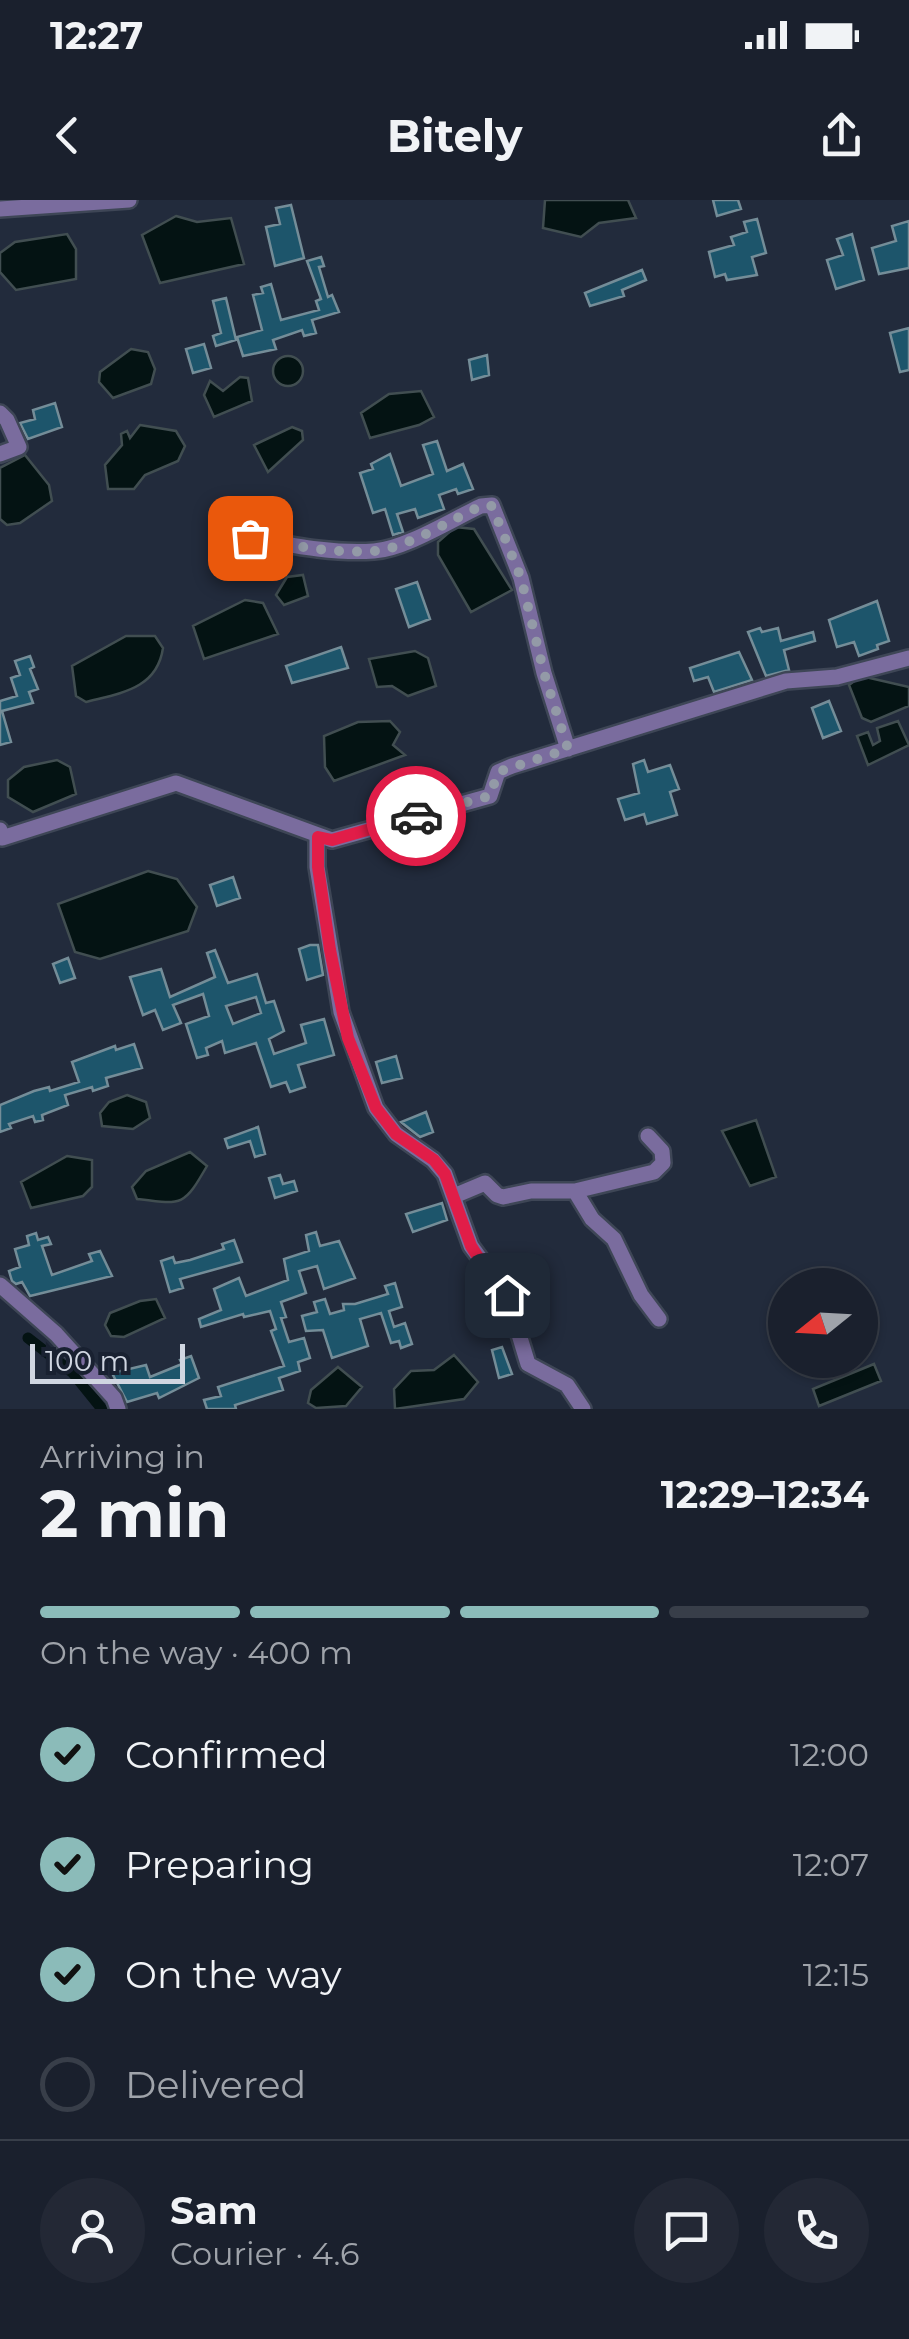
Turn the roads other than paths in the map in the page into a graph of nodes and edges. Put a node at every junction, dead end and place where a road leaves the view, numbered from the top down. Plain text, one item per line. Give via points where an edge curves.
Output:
1 (129, 200) edge
2 (46, 203) edge
3 (0, 209) edge
4 (0, 413) edge
5 (0, 454) edge
6 (250, 538) dead end
7 (909, 658) edge
8 (568, 749) junction
9 (0, 830) edge
10 (318, 837) junction
11 (648, 1136) dead end
12 (575, 1191) junction
13 (454, 1196) junction
14 (0, 1284) edge
15 (659, 1320) dead end
16 (118, 1409) edge
17 (584, 1409) edge

1 - 2 street
2 - 3 street
4 - 5 street via 19,447
6 - 8 street via 376,551 492,506 521,578
7 - 8 street via 786,682
8 - 10 street via 498,772 490,796 332,840
9 - 10 street via 2,838 176,783
10 - 13 street via 348,1038 376,1108 396,1134 434,1160
11 - 12 street via 662,1150 663,1163 654,1172
12 - 13 street via 503,1197 485,1183
12 - 15 street via 614,1239
13 - 17 street via 471,1246 507,1295 528,1364 566,1386
14 - 16 street via 56,1334

